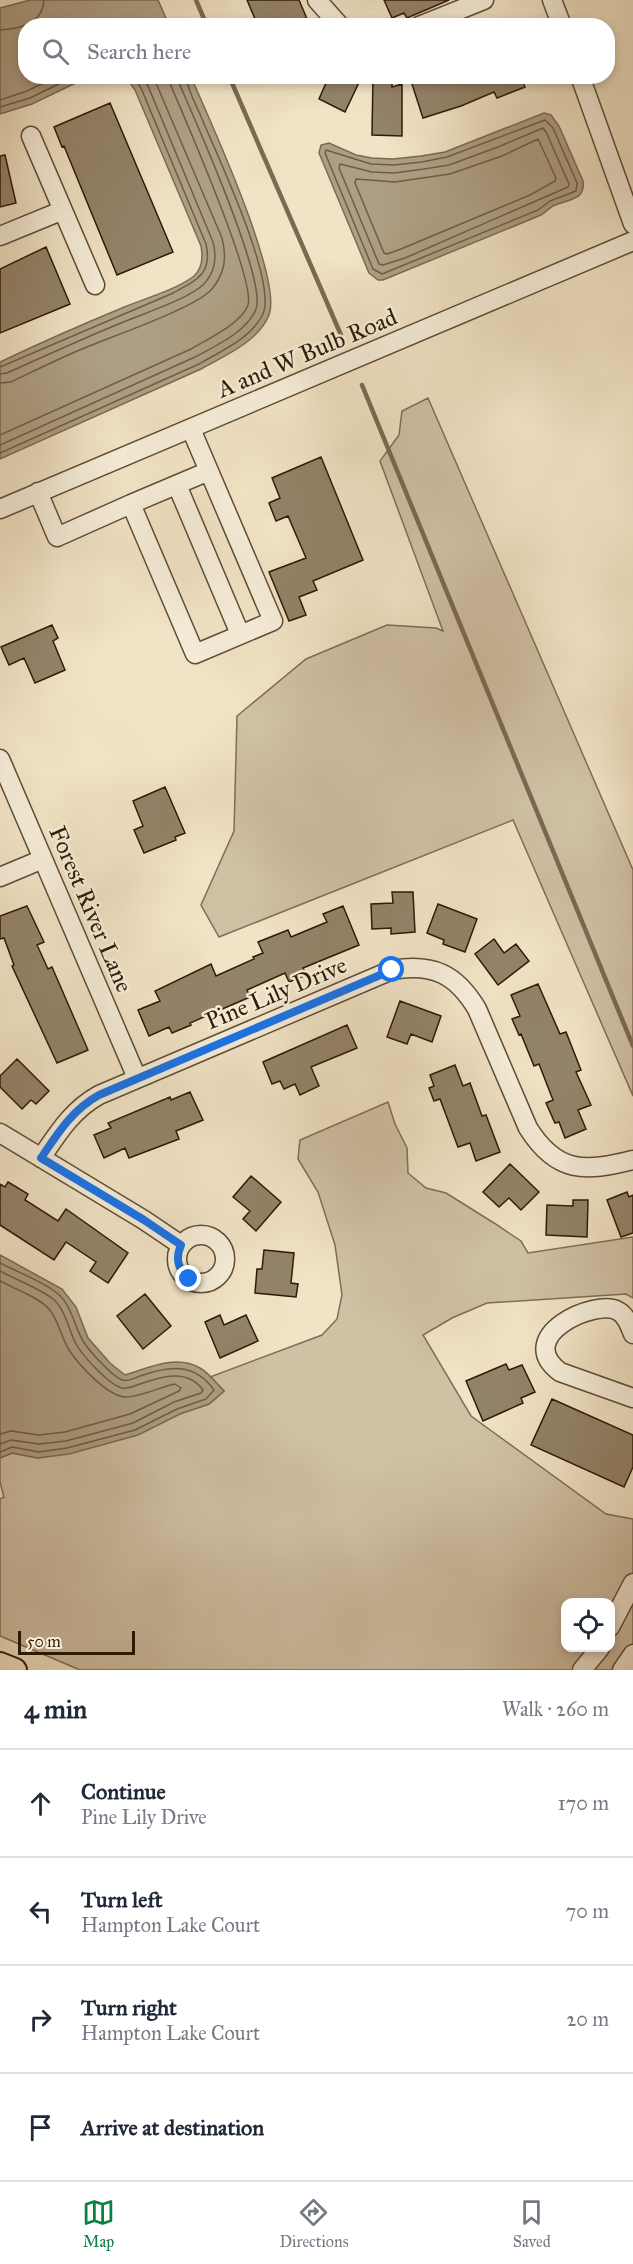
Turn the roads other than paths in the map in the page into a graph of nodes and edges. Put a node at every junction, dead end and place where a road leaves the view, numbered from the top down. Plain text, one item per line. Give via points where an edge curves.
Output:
1 (317, 0) edge
2 (483, 0) edge
3 (552, 0) edge
4 (333, 18) edge
5 (439, 18) edge
6 (559, 18) edge
7 (583, 84) edge
8 (31, 136) dead end
9 (61, 211) junction
10 (633, 224) edge
11 (0, 236) edge
12 (633, 241) edge
13 (95, 285) dead end
14 (191, 429) junction
15 (209, 471) junction
16 (177, 485) junction
17 (38, 492) junction
18 (131, 504) junction
19 (0, 508) edge
20 (240, 634) junction
21 (0, 759) edge
22 (43, 859) junction
23 (0, 877) edge
24 (137, 1078) junction
25 (0, 1133) edge
26 (41, 1158) junction
27 (633, 1160) edge
28 (181, 1245) dead end
29 (633, 1334) edge
30 (633, 1398) edge
31 (633, 1583) edge
32 (615, 1617) edge
33 (596, 1652) edge
34 (633, 1654) edge
35 (0, 1664) edge
36 (15, 1670) edge
37 (582, 1670) edge
38 (622, 1670) edge

1 - 4 street
2 - 5 street
3 - 6 street
7 - 10 street
8 - 9 street
9 - 11 street
9 - 13 street
12 - 14 street, A and W Bulb Road
14 - 15 street
14 - 17 street, A and W Bulb Road
15 - 16 street
15 - 20 street via 273,621
16 - 18 street
16 - 20 street
17 - 18 street via 57,537
17 - 19 street, A and W Bulb Road
18 - 20 street via 195,654
21 - 22 street, Forest River Lane
22 - 23 street
22 - 24 street, Forest River Lane
24 - 26 street, Pine Lily Drive via 83,1104
24 - 27 street, Pine Lily Drive via 392,970 412,966 433,969 467,991 539,1145 569,1166 588,1169
25 - 26 street
26 - 28 street
29 - 30 street via 621,1312 613,1308 594,1309 556,1327 549,1334 546,1352 560,1372
31 - 32 street
33 - 37 street
34 - 38 street
35 - 36 main road

